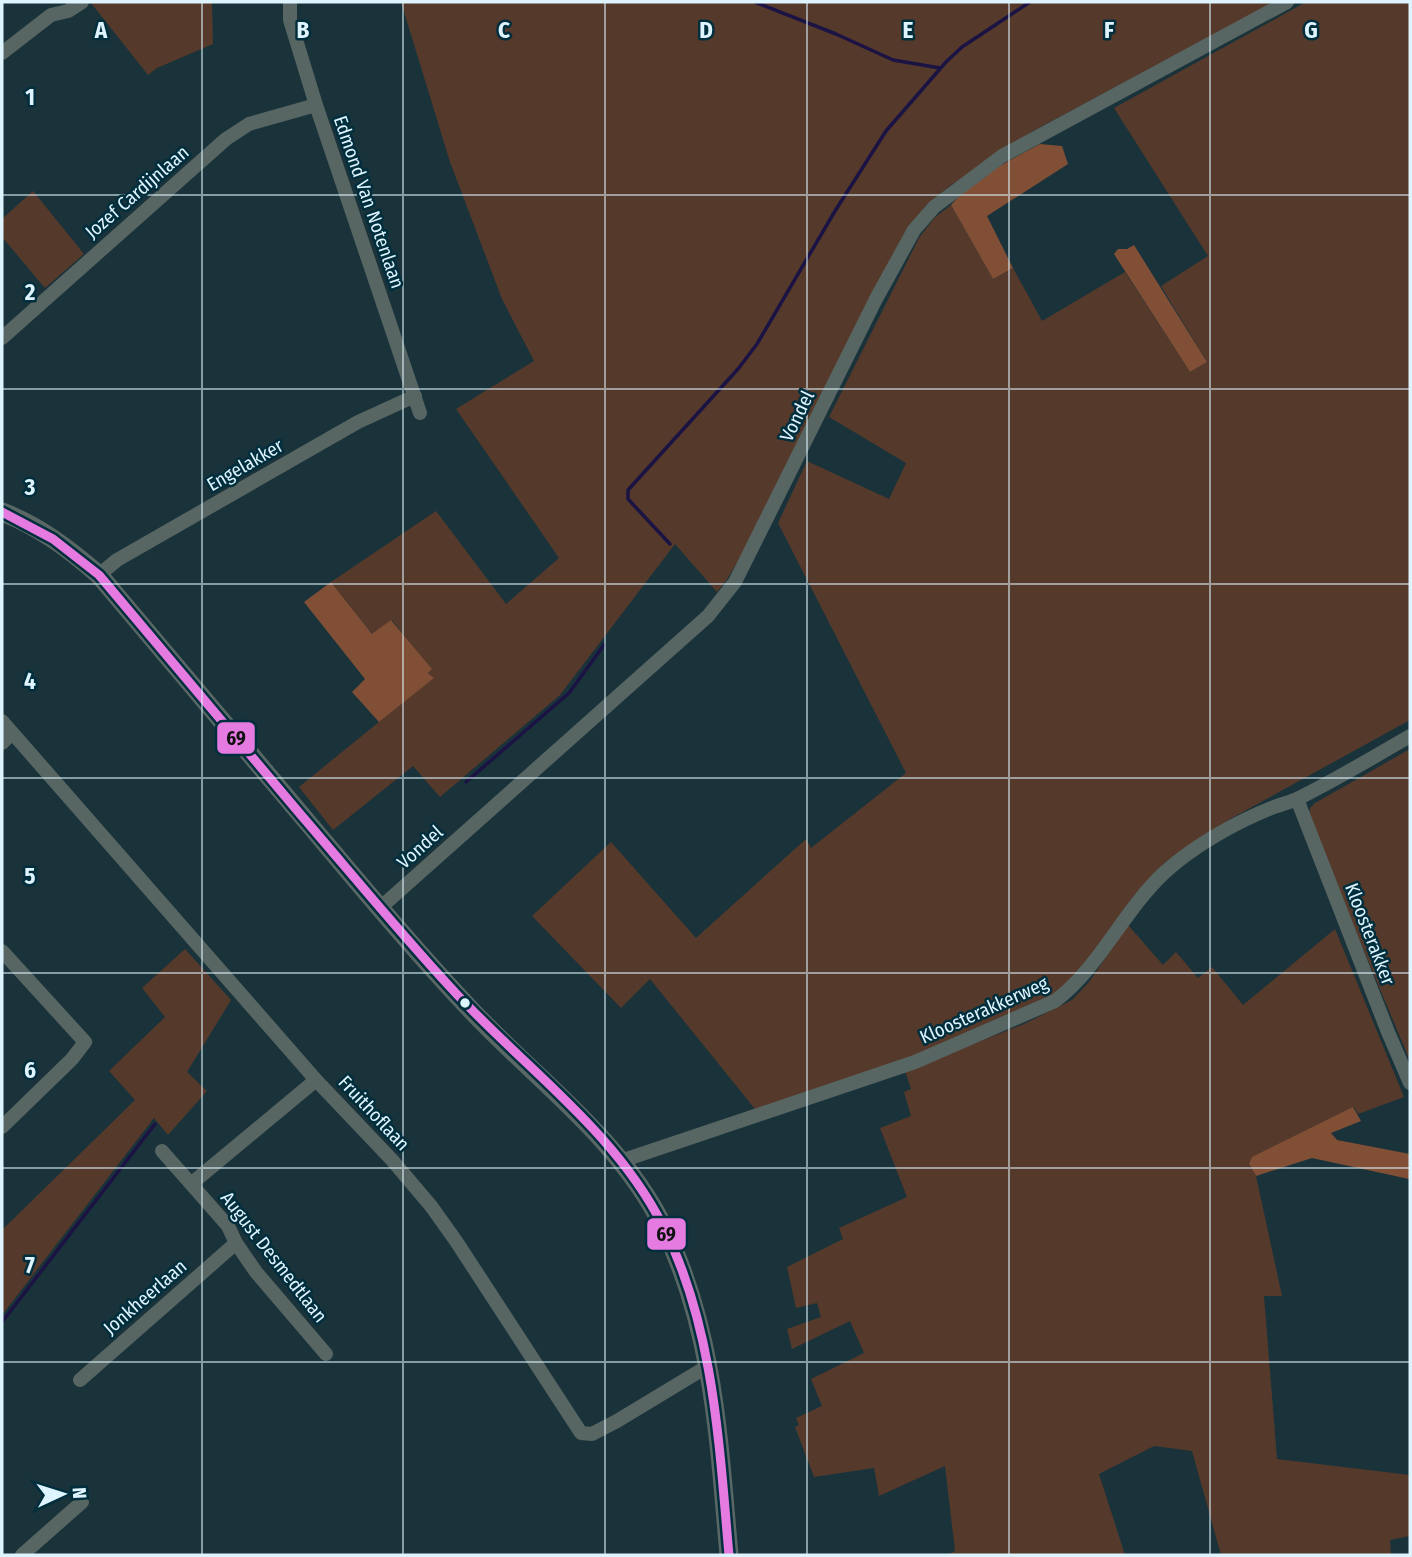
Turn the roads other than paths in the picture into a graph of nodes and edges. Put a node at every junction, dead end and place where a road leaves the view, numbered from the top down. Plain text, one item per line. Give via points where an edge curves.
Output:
1 (82, 2) edge
2 (290, 2) edge
3 (1287, 2) edge
4 (2, 52) edge
5 (316, 105) junction
6 (2, 338) edge
7 (415, 396) junction
8 (420, 413) dead end
9 (2, 513) edge
10 (99, 575) junction
11 (2, 721) edge
12 (1410, 736) edge
13 (7, 738) edge
14 (1297, 799) junction
15 (380, 908) junction
16 (2, 951) edge
17 (316, 1080) junction
18 (1410, 1083) edge
19 (2, 1127) edge
20 (162, 1150) dead end
21 (621, 1161) junction
22 (191, 1184) junction
23 (236, 1243) junction
24 (326, 1354) dead end
25 (708, 1366) junction
26 (80, 1380) dead end
27 (82, 1502) dead end
28 (22, 1555) edge
29 (729, 1555) edge

1 - 4 street via 68,12 51,15
2 - 5 street, Edmond Van Notenlaan via 290,20
3 - 15 street, Vondel via 1002,156 933,207 914,230 876,299 735,582 708,616
5 - 6 street, Jozef Cardijnlaan via 249,124 226,139
5 - 7 street, Edmond Van Notenlaan
7 - 8 street, Edmond Van Notenlaan
7 - 10 street, Engelakker via 334,436 117,560
9 - 10 main road via 64,545
10 - 15 main road
11 - 13 street, Fruithoflaan
12 - 14 street, Kloosterakkerweg
13 - 17 street, Fruithoflaan
14 - 18 street, Kloosterakker
14 - 21 street, Kloosterakkerweg via 1220,834 1166,871 1084,974 1055,1001 915,1062
15 - 21 main road via 471,1010
16 - 19 street via 85,1042
17 - 22 street
17 - 25 street, Fruithoflaan via 437,1215 581,1433 592,1434 617,1421
20 - 22 street, August Desmedtlaan
21 - 25 main road via 663,1226 685,1279
22 - 23 street, August Desmedtlaan via 228,1226
23 - 24 street, August Desmedtlaan
23 - 26 street, Jonkheerlaan
25 - 29 main road
27 - 28 street

